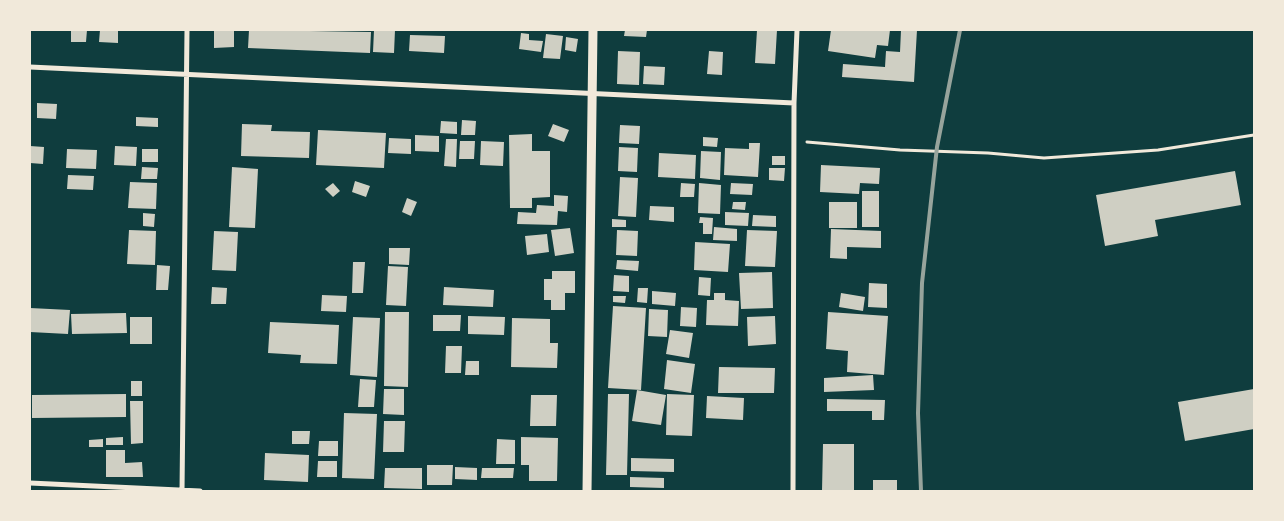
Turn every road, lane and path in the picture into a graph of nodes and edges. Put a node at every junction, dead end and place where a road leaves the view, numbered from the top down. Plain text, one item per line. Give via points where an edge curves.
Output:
1 (187, 30) edge
2 (593, 30) edge
3 (797, 30) edge
4 (30, 67) edge
5 (186, 75) junction
6 (593, 94) junction
7 (794, 103) junction
8 (1254, 135) edge
9 (794, 141) junction
10 (30, 483) edge
11 (182, 491) edge
12 (200, 491) edge
13 (587, 491) edge
14 (793, 491) edge

1 - 5 street
2 - 6 street
3 - 7 street
4 - 5 street
5 - 6 street
5 - 11 street
6 - 7 street
6 - 13 street
7 - 9 street
8 - 9 path via 1158,150 1054,158
9 - 14 street
10 - 11 street
11 - 12 street

